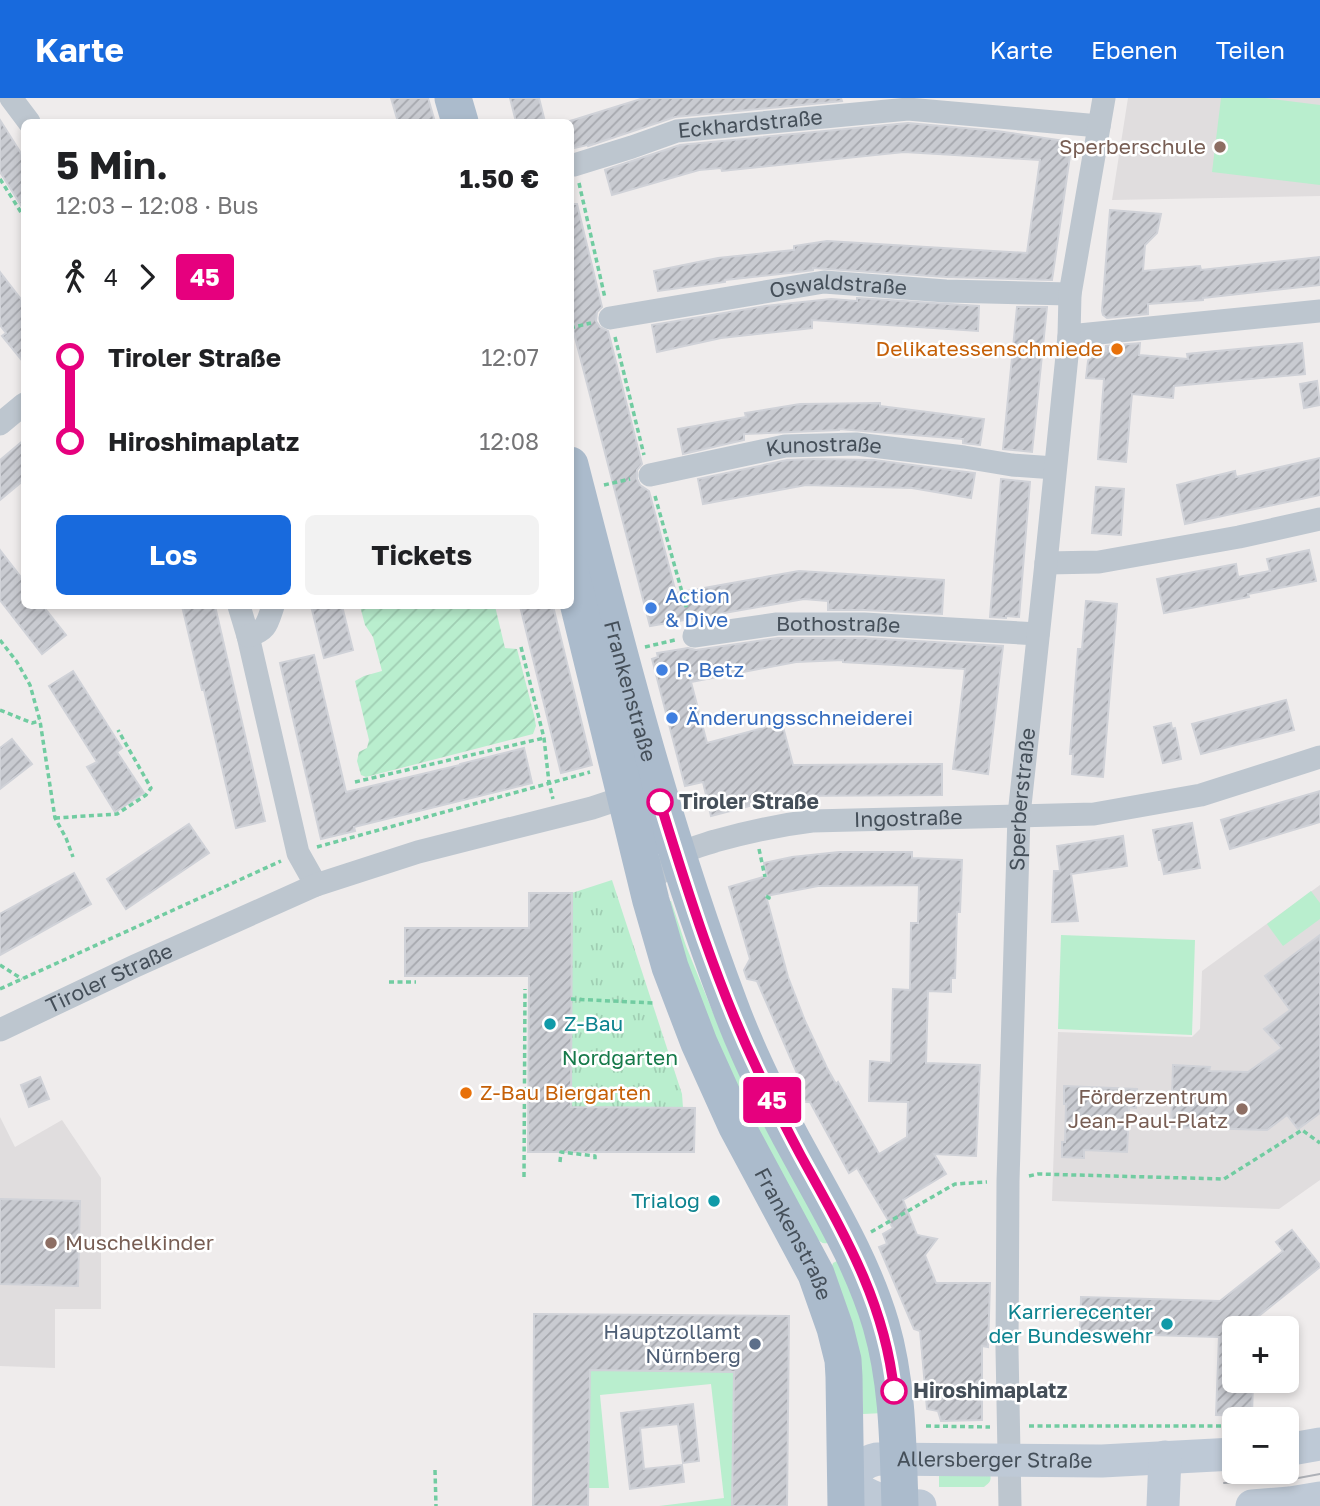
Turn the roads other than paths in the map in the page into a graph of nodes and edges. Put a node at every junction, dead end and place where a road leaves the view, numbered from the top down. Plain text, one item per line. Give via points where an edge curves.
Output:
1 (11, 98) edge
2 (453, 98) edge
3 (475, 98) edge
4 (1104, 98) edge
5 (27, 119) edge
6 (459, 119) edge
7 (480, 119) edge
8 (1099, 126) junction
9 (574, 165) road end
10 (1070, 295) junction
11 (1320, 311) edge
12 (610, 318) road end
13 (1069, 337) junction
14 (21, 406) edge
15 (0, 424) edge
16 (1055, 468) junction
17 (650, 475) road end
18 (582, 476) edge
19 (1320, 520) edge
20 (1046, 563) junction
21 (574, 582) edge
22 (240, 609) edge
23 (272, 609) edge
24 (1038, 634) junction
25 (248, 636) junction
26 (694, 636) road end
27 (1320, 757) edge
28 (641, 792) junction
29 (1019, 815) junction
30 (677, 856) junction
31 (316, 885) junction
32 (647, 885) junction
33 (0, 1031) edge
34 (856, 1233) junction
35 (807, 1256) junction
36 (1320, 1444) edge
37 (1299, 1448) edge
38 (1222, 1455) edge
39 (1165, 1457) junction
40 (898, 1459) junction
41 (1009, 1460) junction
42 (846, 1494) edge
43 (1320, 1498) edge
44 (907, 1506) edge
45 (1010, 1506) edge
46 (1163, 1506) edge
47 (1252, 1506) edge

1 - 5 street
2 - 6 main road
3 - 7 main road
4 - 8 street, Sperberstraße
8 - 9 street, Eckhardstraße via 908,109 677,131
8 - 10 street, Sperberstraße
10 - 12 street, Oswaldstraße via 824,282
10 - 13 street, Sperberstraße
11 - 13 street
13 - 16 street, Sperberstraße
14 - 15 street
16 - 17 street, Kunostraße via 823,444 785,446
16 - 20 street, Sperberstraße
18 - 28 main road, Frankenstraße
19 - 20 street via 1099,562
20 - 24 street, Sperberstraße
21 - 28 main road, Frankenstraße
22 - 25 street
23 - 25 street via 266,627
24 - 26 street, Bothostraße via 777,624
24 - 29 street, Sperberstraße
25 - 31 street via 298,853
27 - 29 street, Ingostraße via 1201,795 1094,814
28 - 30 main road, Frankenstraße
28 - 31 street, Tiroler Straße via 418,852
28 - 32 main road, Frankenstraße
29 - 30 street, Ingostraße via 812,821 756,830
29 - 41 street, Sperberstraße via 1008,1181
30 - 32 street
30 - 34 main road, Frankenstraße via 751,1055 788,1132
31 - 33 street, Tiroler Straße
32 - 35 main road, Frankenstraße via 670,967 709,1067 743,1141
34 - 35 main road via 836,1252
34 - 40 main road, Frankenstraße via 887,1349
35 - 42 main road, Frankenstraße via 843,1360
36 - 37 main road
38 - 39 main road, Allersberger Straße
39 - 41 main road, Allersberger Straße
39 - 46 main road
40 - 41 main road, Allersberger Straße
40 - 42 main road, Allersberger Straße via 861,1465
40 - 44 main road, Frankenstraße
41 - 45 street, Sperberstraße
42 - 44 main road
43 - 47 main road

